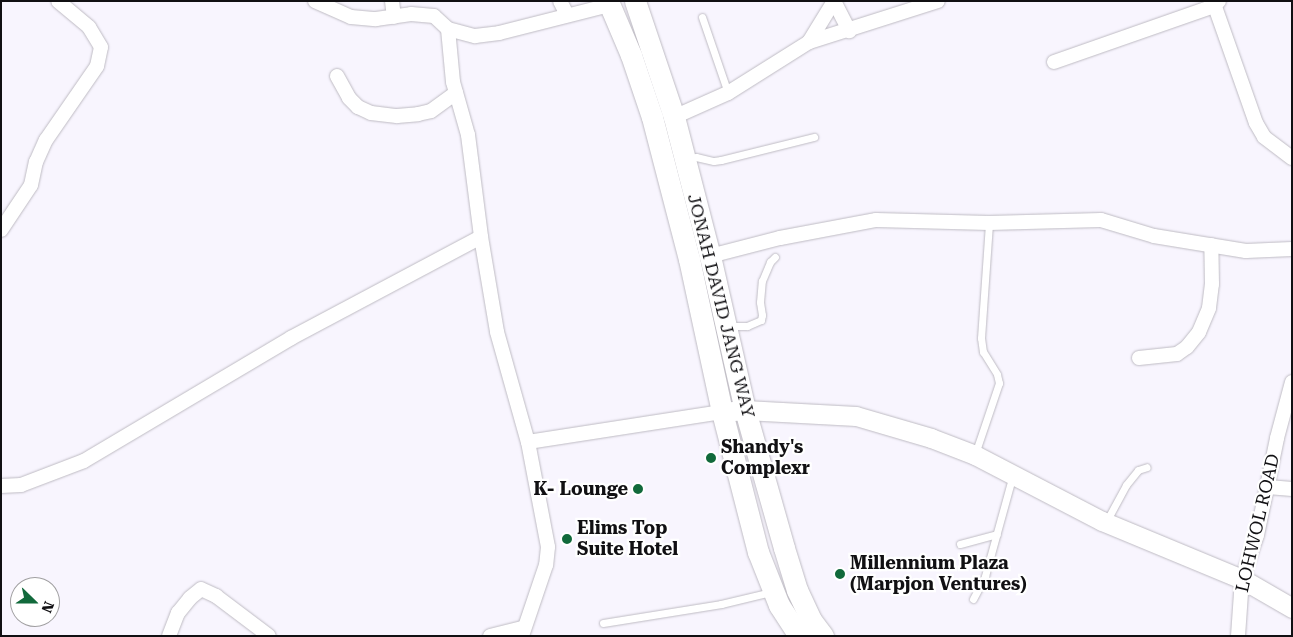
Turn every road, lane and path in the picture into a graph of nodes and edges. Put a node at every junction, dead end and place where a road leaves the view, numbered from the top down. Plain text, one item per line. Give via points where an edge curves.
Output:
1 (58, 1) edge
2 (315, 1) edge
3 (392, 1) edge
4 (560, 1) edge
5 (635, 1) edge
6 (834, 1) edge
7 (938, 1) edge
8 (609, 3) edge
9 (1215, 3) edge
10 (567, 15) junction
11 (394, 17) junction
12 (702, 17) dead end
13 (448, 29) junction
14 (848, 31) junction
15 (808, 42) junction
16 (1054, 62) dead end
17 (337, 76) dead end
18 (456, 93) junction
19 (728, 93) junction
20 (674, 117) junction
21 (814, 137) dead end
22 (1292, 158) edge
23 (685, 160) junction
24 (989, 223) junction
25 (1, 230) edge
26 (481, 237) junction
27 (1211, 245) junction
28 (1292, 249) edge
29 (710, 256) junction
30 (775, 257) dead end
31 (726, 326) junction
32 (1139, 358) dead end
33 (1292, 382) edge
34 (745, 410) junction
35 (722, 412) junction
36 (528, 442) junction
37 (975, 455) junction
38 (1147, 467) dead end
39 (1013, 474) junction
40 (1, 486) edge
41 (1268, 487) junction
42 (1292, 489) edge
43 (1106, 523) junction
44 (998, 534) junction
45 (960, 544) dead end
46 (1242, 579) junction
47 (774, 591) junction
48 (973, 599) dead end
49 (1292, 608) edge
50 (603, 623) dead end
51 (792, 631) edge
52 (522, 632) edge
53 (169, 636) edge
54 (269, 636) edge
55 (490, 636) edge
56 (822, 636) edge
57 (1238, 636) edge

1 - 25 street via 89,27 101,47 97,66 46,140 36,162 31,186
2 - 11 street via 351,17
3 - 11 street
4 - 10 street
5 - 20 main road, JONAH DAVID JANG WAY
6 - 14 street
6 - 15 street
7 - 14 street
8 - 10 street
8 - 35 main road via 631,54 652,117 689,259
9 - 16 street
9 - 22 street via 1264,137
10 - 13 street via 475,36
11 - 13 street via 410,14 434,16
12 - 19 lane
13 - 18 street
14 - 15 street
15 - 19 street
17 - 18 street via 349,98 358,107 372,113 397,116 431,111
18 - 26 street via 468,135
19 - 20 street
20 - 23 main road, JONAH DAVID JANG WAY
21 - 23 lane via 721,160 696,157
23 - 29 main road, JONAH DAVID JANG WAY
24 - 27 street via 1100,220 1154,236
24 - 29 street via 876,220 780,238
24 - 37 lane via 981,338 999,383
26 - 36 street via 497,332
26 - 40 street via 291,338 84,461 21,485
27 - 28 street via 1246,251
27 - 32 street via 1209,308 1198,332 1177,354
29 - 31 main road, JONAH DAVID JANG WAY
30 - 31 lane via 762,280 761,320 747,326
31 - 34 main road, JONAH DAVID JANG WAY
33 - 41 street, LOHWOL ROAD
34 - 35 street
34 - 37 street via 856,416 909,430
34 - 56 main road, JONAH DAVID JANG WAY via 797,590
35 - 36 street
35 - 47 main road via 758,552
36 - 52 street via 548,547 546,565
37 - 39 street
38 - 43 lane via 1138,470 1126,485
39 - 43 street
39 - 44 lane
41 - 42 street
41 - 46 street, LOHWOL ROAD
43 - 46 street
44 - 45 lane
44 - 48 lane
46 - 49 street
46 - 57 street, LOHWOL ROAD
47 - 50 lane via 721,604
47 - 51 main road
52 - 55 street
53 - 54 street via 178,613 201,589 216,596

